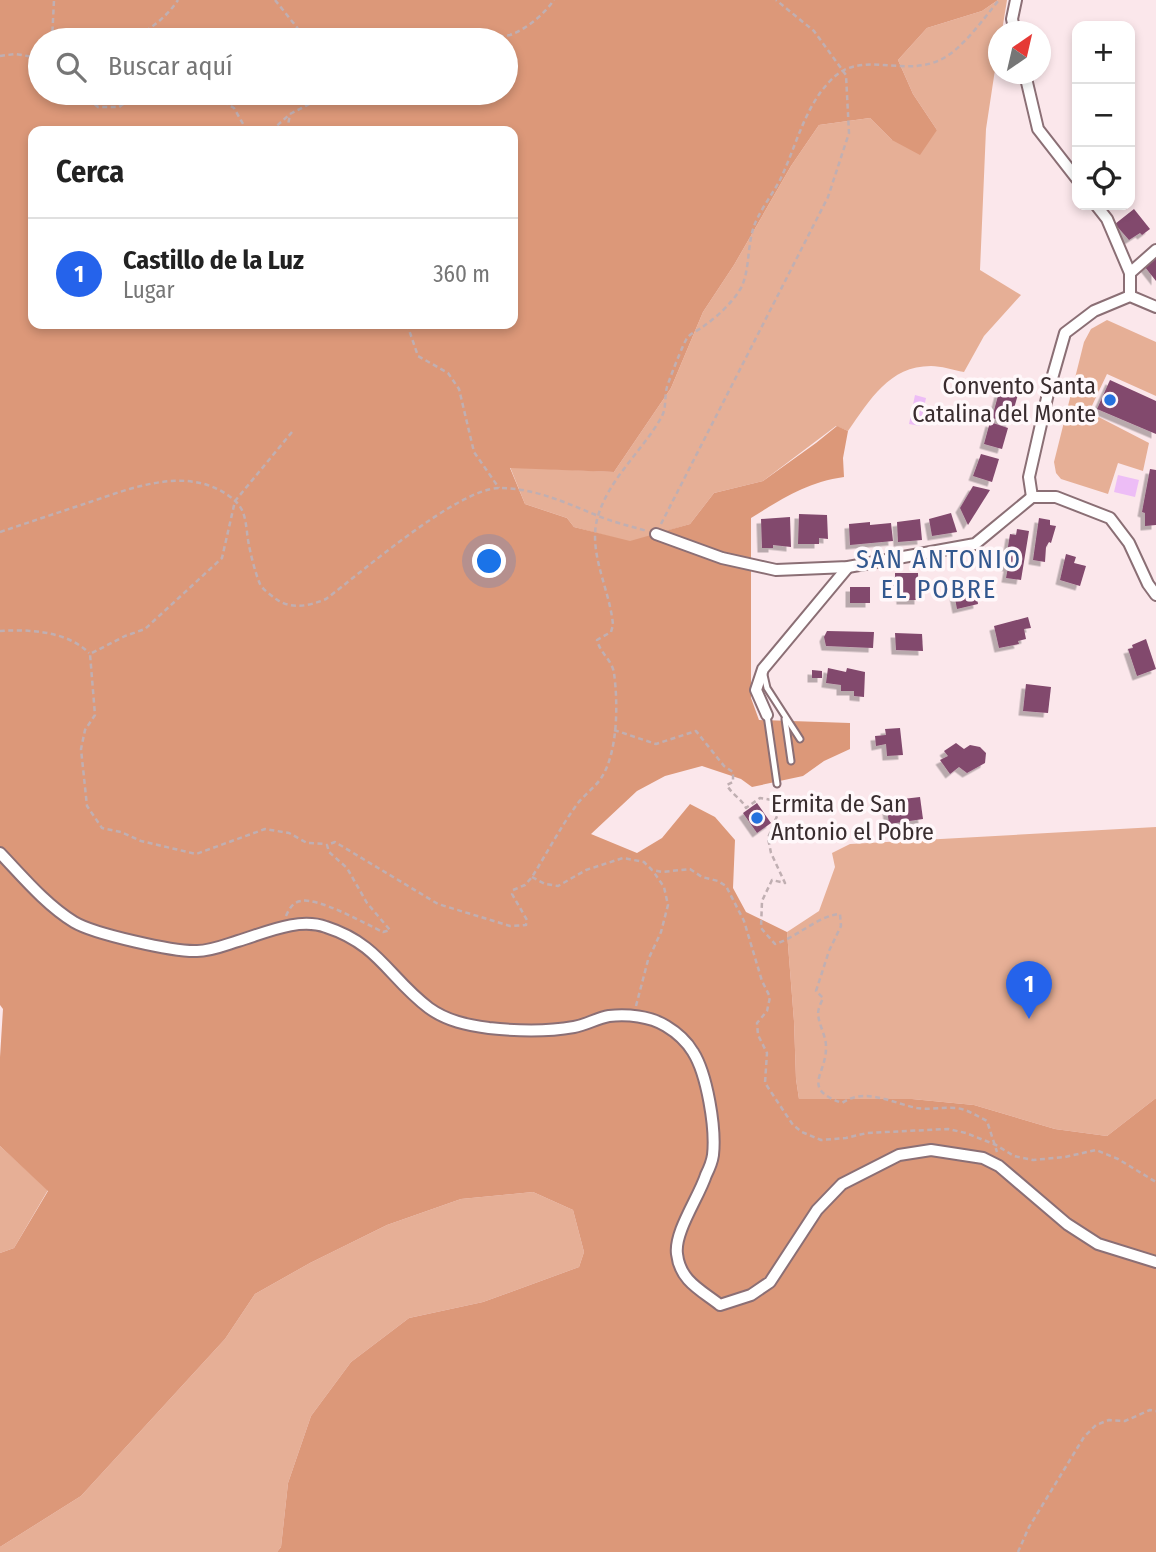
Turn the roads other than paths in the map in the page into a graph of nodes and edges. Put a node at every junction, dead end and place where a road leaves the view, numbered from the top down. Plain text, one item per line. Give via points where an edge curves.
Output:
1 (1016, 0) edge
2 (1012, 21) edge
3 (1027, 84) edge
4 (1072, 173) edge
5 (1100, 210) edge
6 (1156, 250) edge
7 (1130, 274) junction
8 (1130, 296) junction
9 (1156, 307) edge
10 (1032, 496) junction
11 (656, 534) road end
12 (848, 567) junction
13 (1156, 595) edge
14 (762, 668) junction
15 (768, 715) joint
16 (785, 718) junction
17 (800, 739) dead end
18 (791, 761) dead end
19 (777, 784) road end
20 (0, 853) edge
21 (1156, 1262) edge

1 - 2 street
3 - 4 street via 1038,129
5 - 7 street
6 - 7 street
7 - 8 street
8 - 9 street
8 - 10 street via 1094,311 1065,333 1029,477
10 - 12 street via 975,544
10 - 13 street via 1056,497 1110,518
11 - 12 street via 722,558 776,570
12 - 14 street
14 - 15 street via 756,690
14 - 16 lane via 767,688
15 - 19 lane
16 - 17 lane
16 - 18 lane
20 - 21 street via 50,903 73,922 93,930 184,952 312,923 365,945 430,1009 460,1024 552,1029 608,1016 634,1016 663,1024 692,1050 700,1067 709,1101 713,1156 676,1253 685,1279 720,1305 751,1295 770,1282 817,1210 842,1184 898,1155 931,1150 983,1158 1098,1244

